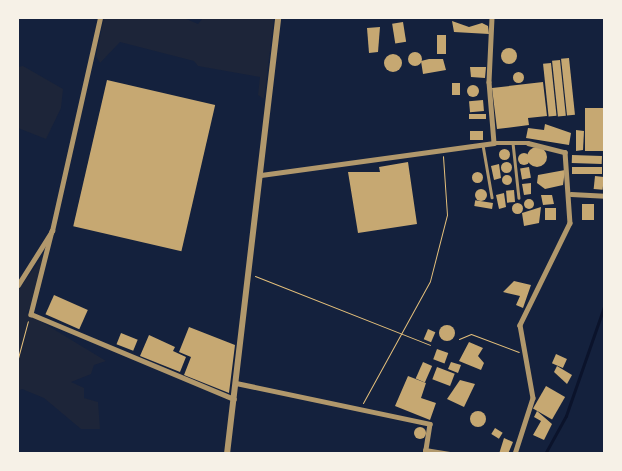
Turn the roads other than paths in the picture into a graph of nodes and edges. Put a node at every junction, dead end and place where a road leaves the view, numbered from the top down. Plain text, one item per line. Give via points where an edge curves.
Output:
1 (100, 18) edge
2 (278, 18) edge
3 (492, 18) edge
4 (494, 143) junction
5 (513, 143) junction
6 (483, 144) junction
7 (261, 175) junction
8 (571, 194) junction
9 (604, 196) edge
10 (492, 197) dead end
11 (519, 198) dead end
12 (52, 231) junction
13 (18, 285) edge
14 (236, 383) junction
15 (234, 399) junction
16 (425, 452) edge
17 (227, 454) edge
18 (450, 454) edge
19 (515, 454) edge

1 - 12 street
2 - 7 street
3 - 4 street via 489,82
4 - 5 street
4 - 6 street
5 - 8 street via 565,152
5 - 11 lane
6 - 7 street
6 - 10 lane
7 - 14 street
8 - 9 street
8 - 19 street via 568,229 520,325 533,409
12 - 13 street
12 - 15 street via 31,314
14 - 15 street
14 - 16 street via 430,424
15 - 17 street
16 - 18 street

